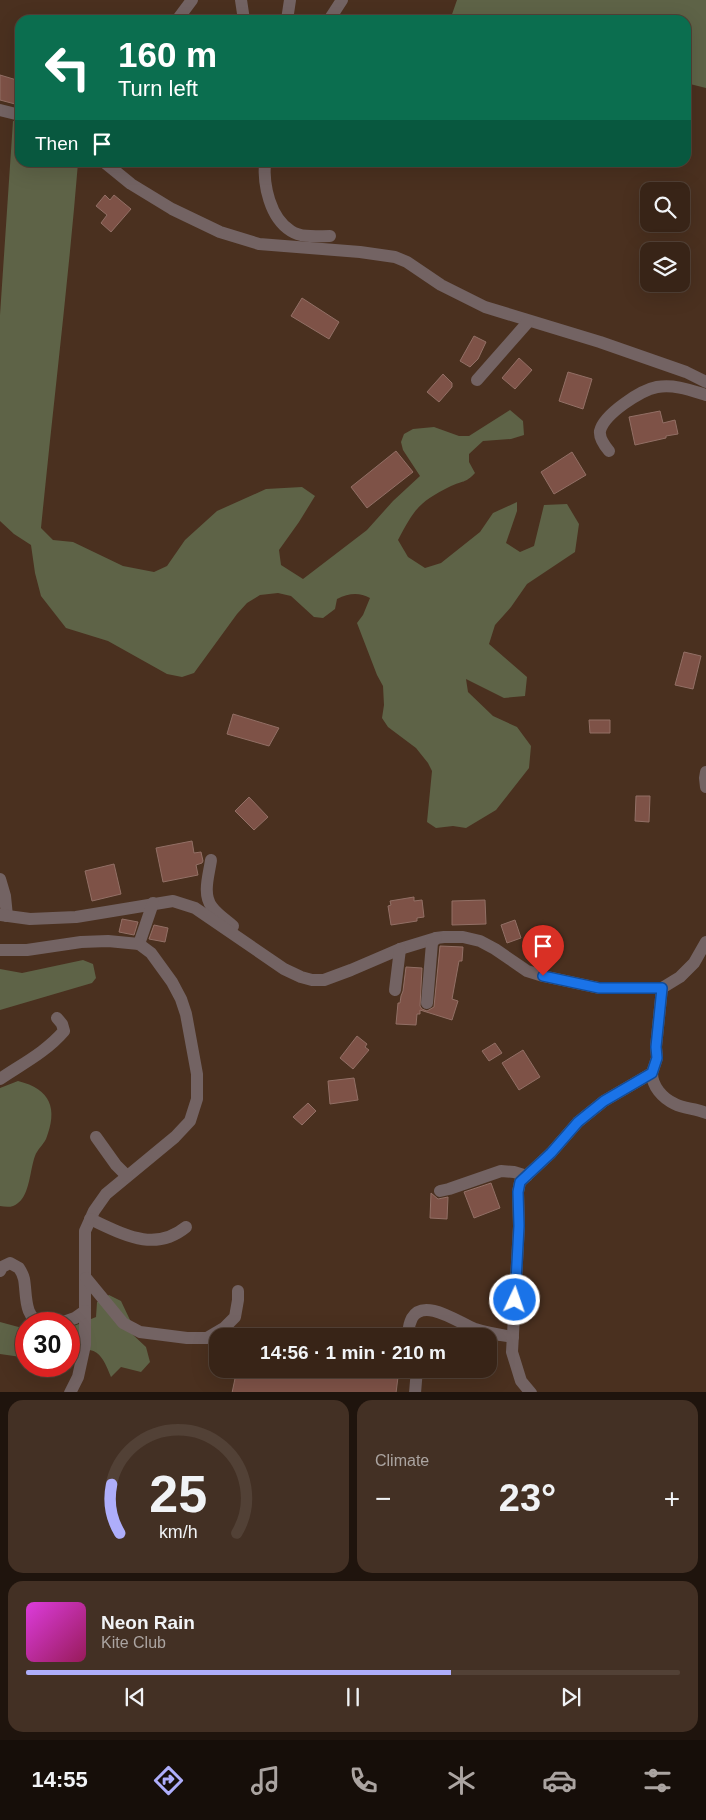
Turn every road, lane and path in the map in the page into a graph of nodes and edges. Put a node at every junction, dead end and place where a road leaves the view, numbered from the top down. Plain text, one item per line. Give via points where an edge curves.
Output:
1 (192, 0) edge
2 (241, 0) edge
3 (290, 0) edge
4 (342, 0) edge
5 (180, 15) edge
6 (243, 15) edge
7 (288, 15) edge
8 (334, 15) edge
9 (0, 110) edge
10 (15, 114) edge
11 (109, 167) edge
12 (265, 167) edge
13 (330, 236) dead end
14 (528, 322) junction
15 (477, 380) dead end
16 (706, 382) edge
17 (706, 395) edge
18 (610, 450) dead end
19 (706, 772) edge
20 (706, 787) edge
21 (211, 860) dead end
22 (0, 879) edge
23 (153, 903) junction
24 (3, 916) edge
25 (436, 938) junction
26 (706, 942) edge
27 (139, 944) junction
28 (400, 949) junction
29 (0, 950) edge
30 (261, 954) junction
31 (662, 988) junction
32 (394, 990) dead end
33 (427, 1003) dead end
34 (57, 1018) dead end
35 (652, 1073) junction
36 (0, 1079) edge
37 (706, 1113) edge
38 (96, 1137) dead end
39 (127, 1176) junction
40 (527, 1176) junction
41 (440, 1191) dead end
42 (90, 1219) junction
43 (186, 1227) dead end
44 (0, 1271) edge
45 (86, 1278) junction
46 (238, 1290) dead end
47 (85, 1311) junction
48 (29, 1312) edge
49 (80, 1314) edge
50 (409, 1328) edge
51 (473, 1328) edge
52 (497, 1334) edge
53 (513, 1337) junction
54 (416, 1378) edge
55 (70, 1392) edge
56 (415, 1392) edge
57 (531, 1392) edge

1 - 5 street
2 - 6 street
3 - 7 street
4 - 8 street
9 - 10 street
11 - 14 street via 172,209 220,232 259,244 394,257 407,262 441,286 485,307
12 - 13 street via 268,198 290,231 307,237
14 - 15 street
14 - 16 street via 609,345
17 - 18 street via 673,386 646,390 626,402 602,425 603,443
19 - 20 street
21 - 30 street via 207,899 212,908
22 - 24 street via 5,896
23 - 24 street via 76,917
23 - 27 street
23 - 30 street via 173,901 195,908
25 - 28 street
25 - 31 street via 463,937 480,941 527,971 543,976 599,988
25 - 33 street via 432,943
26 - 31 street via 694,964
27 - 29 street via 81,942 27,950
27 - 39 street via 151,953 181,999 195,1058 197,1099 190,1121
28 - 30 street via 324,980 301,978
28 - 32 street
31 - 35 street via 657,1058
34 - 36 street via 64,1031 57,1039
35 - 37 street via 652,1081 659,1092 675,1104
35 - 40 street via 604,1101 578,1122
38 - 39 street
39 - 42 street via 106,1194
40 - 41 street via 501,1171
40 - 53 street via 520,1182 518,1192
42 - 43 street via 144,1241 176,1236
42 - 45 street via 85,1231
44 - 48 street via 10,1263 19,1268
45 - 46 street via 123,1323 140,1332 187,1338 206,1338 224,1328 235,1317
45 - 47 street
47 - 49 street
47 - 55 street via 83,1359
50 - 51 street via 414,1314 426,1309
52 - 53 street
53 - 57 street via 516,1368 521,1381
54 - 56 street

